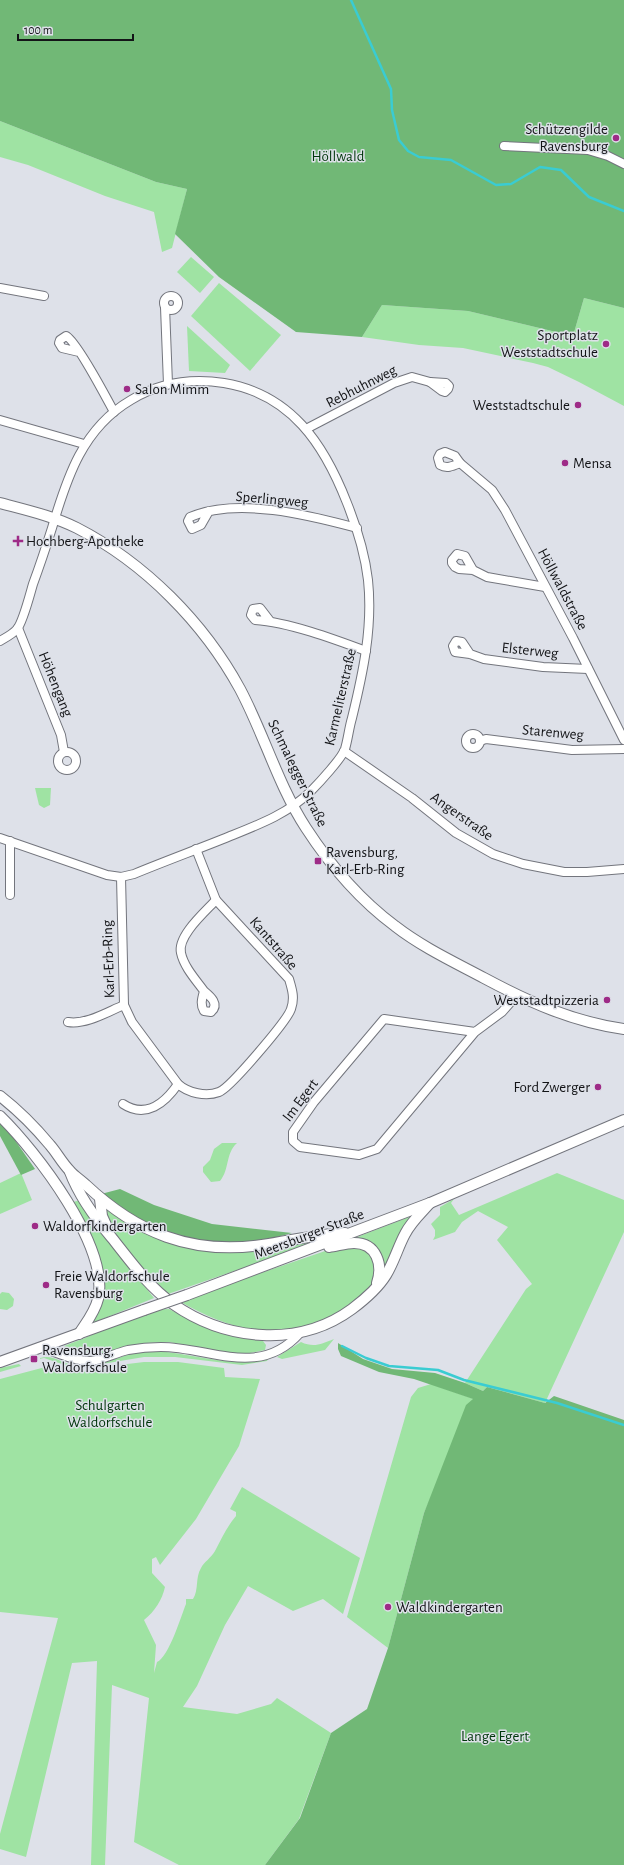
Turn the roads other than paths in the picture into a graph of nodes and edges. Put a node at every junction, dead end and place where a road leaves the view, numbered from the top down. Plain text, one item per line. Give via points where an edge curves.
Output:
1 (504, 146) dead end
2 (624, 164) edge
3 (0, 288) edge
4 (44, 296) dead end
5 (165, 307) dead end
6 (79, 352) dead end
7 (430, 382) dead end
8 (168, 384) junction
9 (114, 412) junction
10 (0, 420) edge
11 (306, 429) junction
12 (84, 444) junction
13 (460, 463) dead end
14 (0, 503) edge
15 (208, 512) dead end
16 (55, 518) junction
17 (357, 528) junction
18 (473, 570) dead end
19 (545, 587) junction
20 (270, 621) dead end
21 (18, 628) junction
22 (0, 641) edge
23 (366, 651) junction
24 (470, 654) dead end
25 (588, 669) junction
26 (624, 740) edge
27 (480, 741) dead end
28 (624, 748) edge
29 (64, 752) dead end
30 (344, 752) junction
31 (294, 806) junction
32 (0, 838) edge
33 (10, 841) junction
34 (196, 849) junction
35 (624, 869) edge
36 (121, 877) junction
37 (10, 895) dead end
38 (216, 900) junction
39 (204, 991) dead end
40 (517, 995) junction
41 (124, 1005) junction
42 (68, 1022) dead end
43 (624, 1029) edge
44 (475, 1032) junction
45 (178, 1084) junction
46 (0, 1096) edge
47 (123, 1104) dead end
48 (0, 1116) edge
49 (624, 1120) edge
50 (70, 1172) junction
51 (100, 1199) junction
52 (430, 1203) junction
53 (355, 1233) junction
54 (111, 1238) junction
55 (309, 1250) junction
56 (376, 1287) junction
57 (300, 1333) junction
58 (79, 1334) junction
59 (40, 1347) junction
60 (0, 1362) edge

1 - 2 street via 588,150
3 - 4 street
5 - 8 street
6 - 9 street
7 - 11 street, Rebhuhnweg via 412,377 394,383
8 - 9 street, Karmeliterstraße via 141,394
8 - 11 street, Karmeliterstraße via 209,381 247,388 272,400
9 - 12 street, Karmeliterstraße via 94,430
10 - 12 street
11 - 17 street, Karmeliterstraße via 320,446 332,468
12 - 16 street, Karmeliterstraße via 74,463
13 - 19 street, Höllwaldstraße via 492,490
14 - 16 street, Schmalegger Straße
15 - 17 street, Sperlingweg via 234,509 279,511 316,517
16 - 21 street, Karmeliterstraße
16 - 31 street, Schmalegger Straße via 77,528 128,560 176,604 207,638 241,690
17 - 23 street, Karmeliterstraße via 368,580
18 - 19 street via 488,577
19 - 25 street, Höllwaldstraße
20 - 23 street
21 - 22 street
21 - 29 street, Höhengang via 61,735
23 - 30 street, Karmeliterstraße
24 - 25 street, Elsterweg via 484,659 536,666
25 - 26 street, Höllwaldstraße
27 - 28 street, Starenweg via 486,739 572,750
30 - 31 street, Karmeliterstraße
30 - 35 street, Angerstraße via 412,798 456,833 493,854 523,864 564,872
31 - 34 street via 274,818
31 - 40 street, Schmalegger Straße via 328,859 351,886 384,917 421,944
32 - 33 street
33 - 36 street via 107,875
33 - 37 street
34 - 36 street
34 - 38 street, Kantstraße
36 - 41 street, Karl-Erb-Ring
38 - 39 street via 190,928 182,941 180,952
38 - 45 street, Kantstraße via 289,979 293,991 291,1010 227,1087 217,1093 202,1094 187,1090
40 - 43 street, Schmalegger Straße via 565,1016
40 - 44 street, Im Egert via 502,1012
41 - 42 street, Karl-Erb-Ring via 86,1020
41 - 45 street, Kantstraße via 132,1022
44 - 44 street, Im Egert via 384,1019 314,1102 293,1132 293,1141 300,1147 359,1155 377,1149
45 - 47 street via 159,1106 134,1109
46 - 50 street via 36,1129
48 - 58 street via 24,1142 60,1190 78,1220 95,1262 99,1287 98,1300 94,1312
49 - 52 street, Meersburger Straße
50 - 51 street
50 - 54 street via 93,1215
51 - 53 street via 144,1228 188,1244 233,1247 328,1234
51 - 54 street via 102,1216
52 - 53 street, Meersburger Straße
52 - 56 street via 405,1233 385,1276
53 - 55 street, Meersburger Straße
54 - 57 street via 148,1282 173,1304 197,1317 244,1333 270,1336
55 - 56 street via 355,1243 364,1246 371,1250 379,1263 380,1274
55 - 58 street, Meersburger Straße, bridge
56 - 57 street via 358,1305 337,1319
57 - 59 street via 290,1344 279,1350 251,1358 229,1358 160,1347 128,1350 89,1361
58 - 59 street, Meersburger Straße
59 - 60 street, Meersburger Straße

